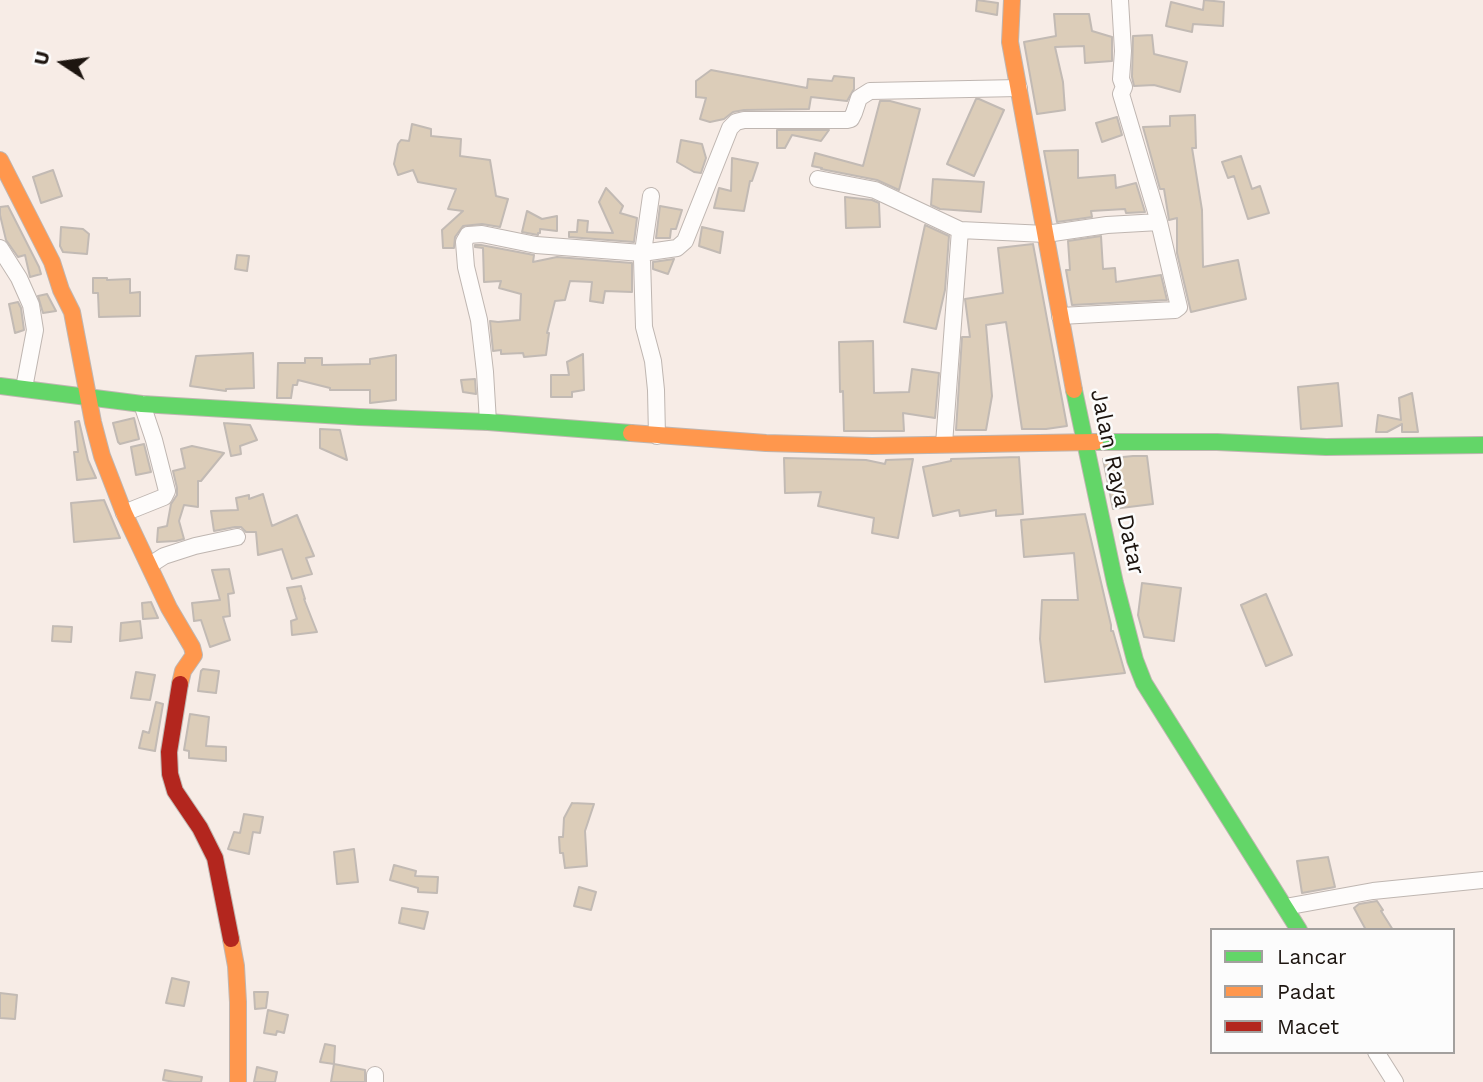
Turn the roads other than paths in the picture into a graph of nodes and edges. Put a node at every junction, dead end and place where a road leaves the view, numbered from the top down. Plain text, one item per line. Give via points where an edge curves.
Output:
1 (1012, 0) edge
2 (1120, 0) edge
3 (1019, 88) junction
4 (0, 160) edge
5 (818, 179) dead end
6 (652, 196) dead end
7 (1159, 222) junction
8 (960, 229) junction
9 (1046, 234) junction
10 (0, 248) edge
11 (642, 253) junction
12 (1060, 316) junction
13 (0, 386) edge
14 (24, 388) junction
15 (88, 397) junction
16 (142, 404) junction
17 (488, 422) junction
18 (657, 436) junction
19 (1084, 442) junction
20 (944, 444) junction
21 (1483, 444) edge
22 (124, 513) junction
23 (237, 537) dead end
24 (150, 565) junction
25 (1483, 880) edge
26 (1285, 907) junction
27 (1298, 928) edge
28 (1377, 1054) edge
29 (238, 1082) edge
30 (1395, 1082) edge

1 - 3 street, Jalan Raya Datar via 1010,42
2 - 7 street via 1121,94
3 - 9 street, Jalan Raya Datar
3 - 11 street via 870,91 859,98 847,120 736,122 685,241 677,248
4 - 15 street via 72,312
5 - 8 street via 875,190
6 - 11 street
7 - 9 street
7 - 12 street via 1178,309
8 - 9 street
8 - 20 street
9 - 12 street, Jalan Raya Datar
10 - 14 street via 32,304 35,330
11 - 17 street via 536,245 482,234 465,238 466,267 479,320
11 - 18 street via 644,327 653,361
12 - 19 street, Jalan Raya Datar
13 - 14 street
14 - 15 street
15 - 16 street
15 - 22 street via 102,456
16 - 17 street
16 - 22 street via 167,491 164,497
17 - 18 street
18 - 20 street via 804,445
19 - 20 street
19 - 21 street via 1326,447
19 - 26 street, Jalan Raya Datar via 1115,583 1144,683
22 - 24 street
23 - 24 street via 164,556
24 - 29 street via 194,655 181,678 170,774 215,858 236,967
25 - 26 street via 1373,891
26 - 27 street, Jalan Raya Datar
28 - 30 street

